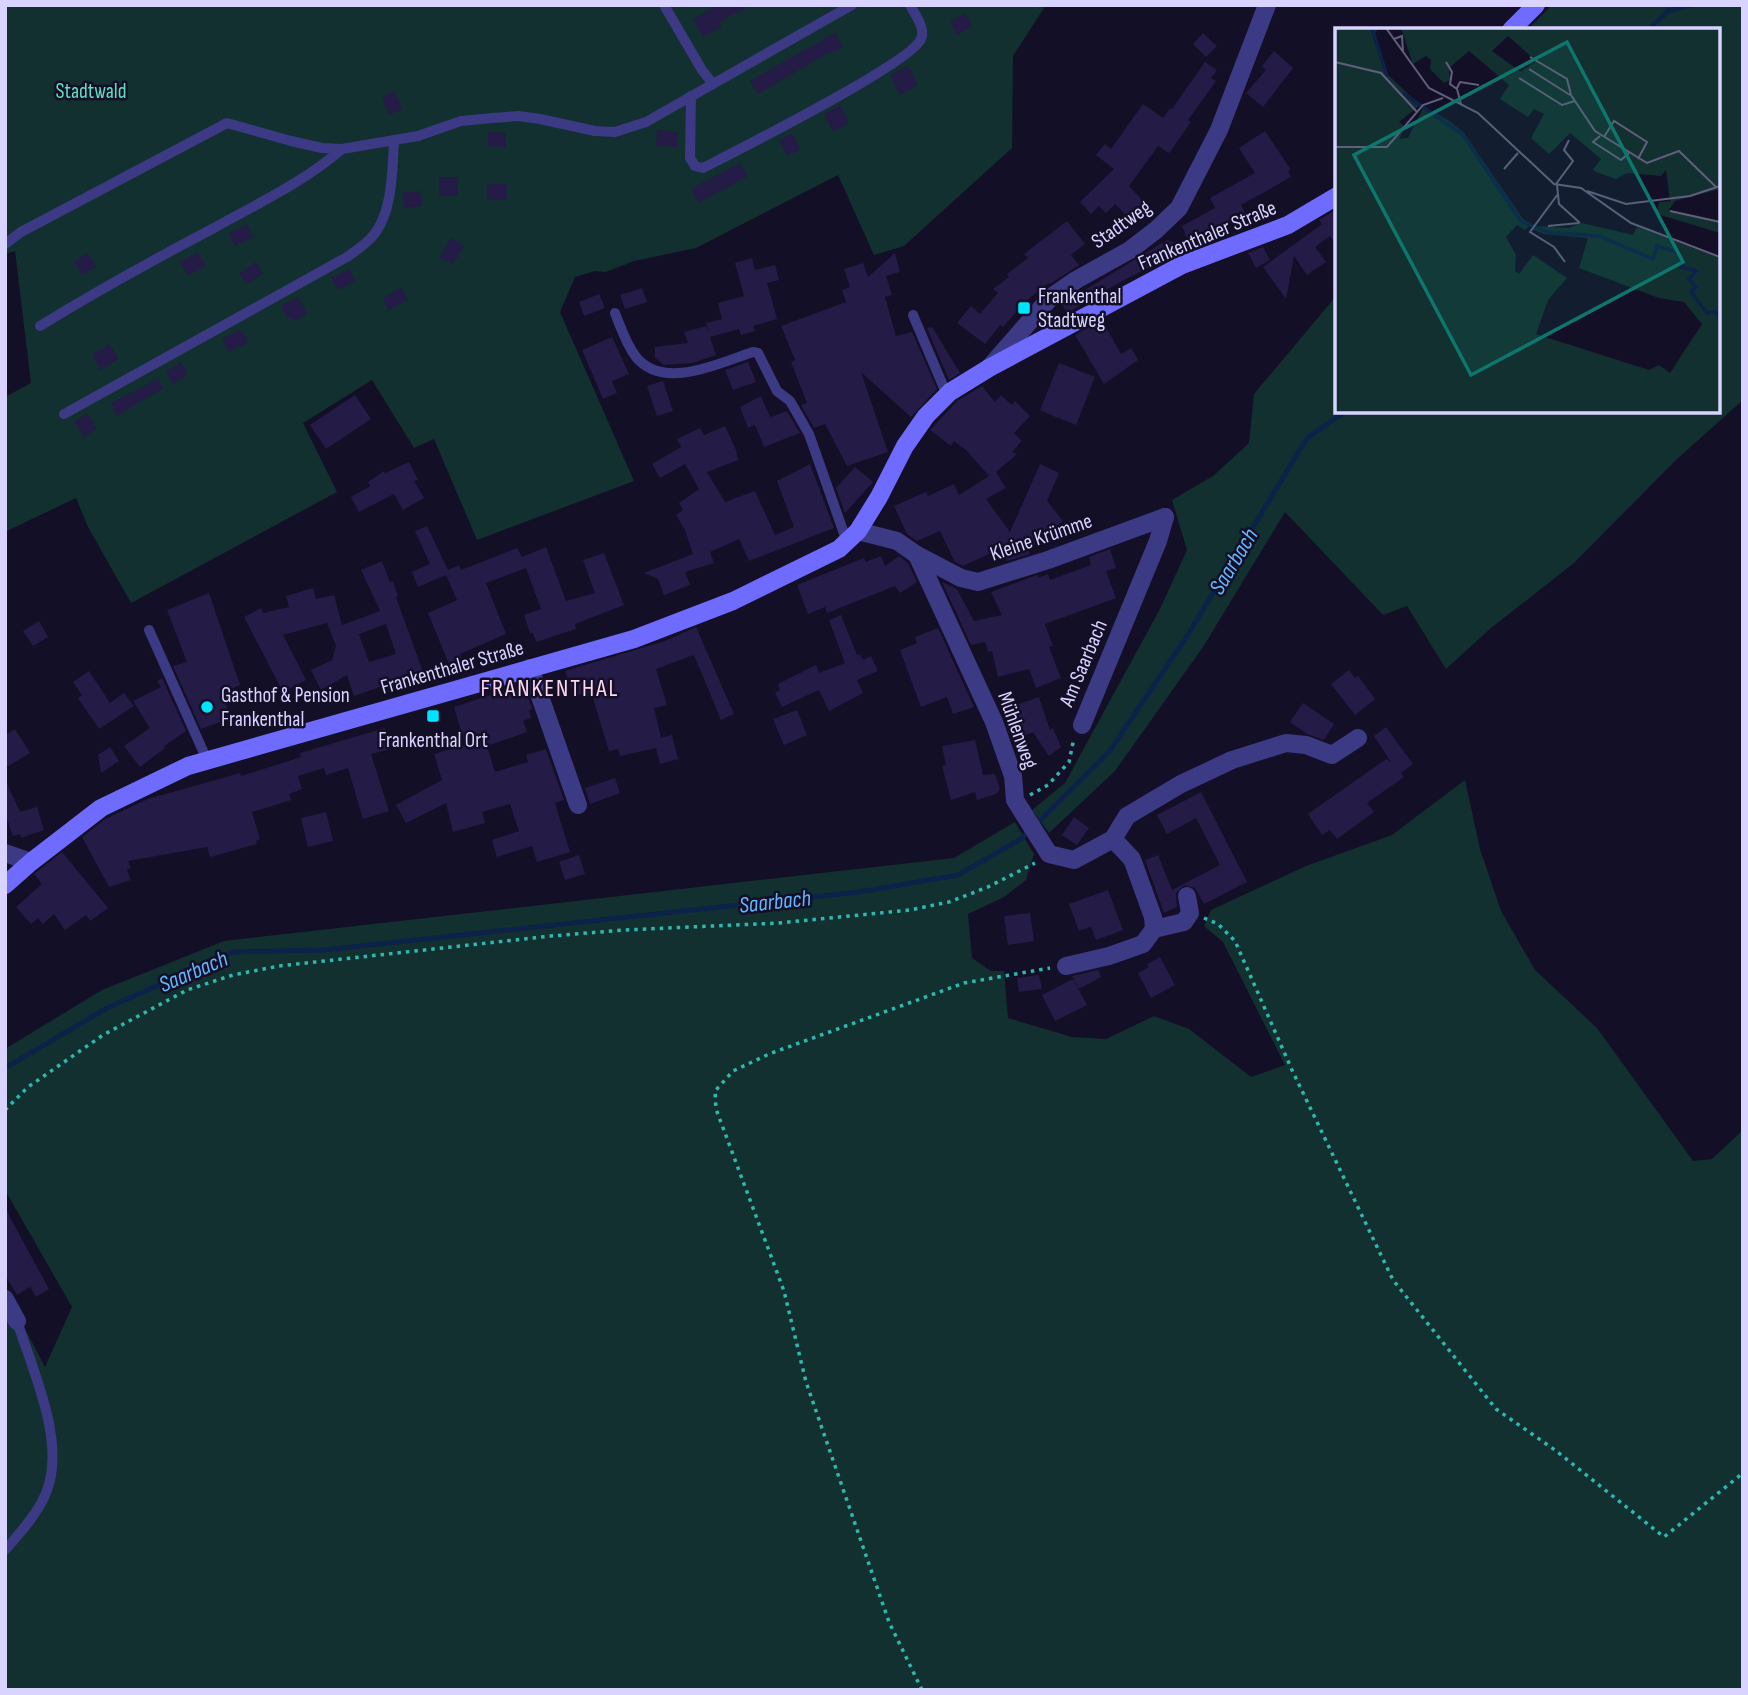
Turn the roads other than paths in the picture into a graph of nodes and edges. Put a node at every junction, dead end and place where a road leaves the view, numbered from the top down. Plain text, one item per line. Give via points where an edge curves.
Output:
1 (664, 5) edge
2 (852, 5) edge
3 (910, 5) edge
4 (1267, 5) edge
5 (1536, 5) edge
6 (1513, 28) edge
7 (713, 84) junction
8 (691, 96) junction
9 (394, 142) junction
10 (342, 149) junction
11 (1335, 197) edge
12 (5, 244) edge
13 (615, 313) dead end
14 (913, 316) dead end
15 (40, 326) dead end
16 (989, 368) junction
17 (947, 395) junction
18 (64, 414) dead end
19 (1165, 517) joint
20 (852, 537) junction
21 (917, 555) junction
22 (149, 629) dead end
23 (530, 668) junction
24 (1082, 725) road end
25 (1358, 738) dead end
26 (207, 760) junction
27 (578, 805) dead end
28 (1113, 839) junction
29 (5, 852) edge
30 (31, 862) junction
31 (5, 885) edge
32 (1187, 896) dead end
33 (1154, 929) junction
34 (1066, 966) road end
35 (5, 1299) edge
36 (17, 1321) joint
37 (5, 1550) edge

1 - 7 lane
2 - 7 lane
3 - 8 lane via 923,37 910,53 703,168 690,158
4 - 16 street, Stadtweg via 1219,130 1180,208 1130,250 1050,298
5 - 6 main road
7 - 8 lane
8 - 9 lane via 646,122 615,132 519,116 461,121
9 - 10 lane
9 - 18 lane via 388,199 371,238 347,257
10 - 12 lane via 227,123
10 - 15 lane via 278,192
11 - 16 main road, Frankenthaler Straße via 1288,225 1182,265
13 - 20 lane via 638,359 664,373 691,372 758,353 777,391 790,401 808,433
14 - 17 lane
16 - 17 main road, Frankenthaler Straße
17 - 20 main road, Frankenthaler Straße via 905,446
19 - 21 street, Kleine Krümme via 978,582
19 - 24 street, Am Saarbach
20 - 21 street, Kleine Krümme via 897,541
20 - 23 main road, Frankenthaler Straße via 839,549 733,601 634,639
21 - 28 street, Mühlenweg via 994,722 1019,807 1046,849 1074,860
22 - 26 lane
23 - 26 main road, Frankenthaler Straße
23 - 27 street
25 - 28 street via 1332,755 1286,743 1232,760 1127,816
26 - 30 main road, Frankenthaler Straße via 101,808
28 - 33 street via 1132,859
29 - 30 street
30 - 31 main road, Frankenthaler Straße
32 - 33 street via 1188,919
33 - 34 street via 1143,944
35 - 36 street
36 - 37 lane via 48,1412 52,1465 46,1493

